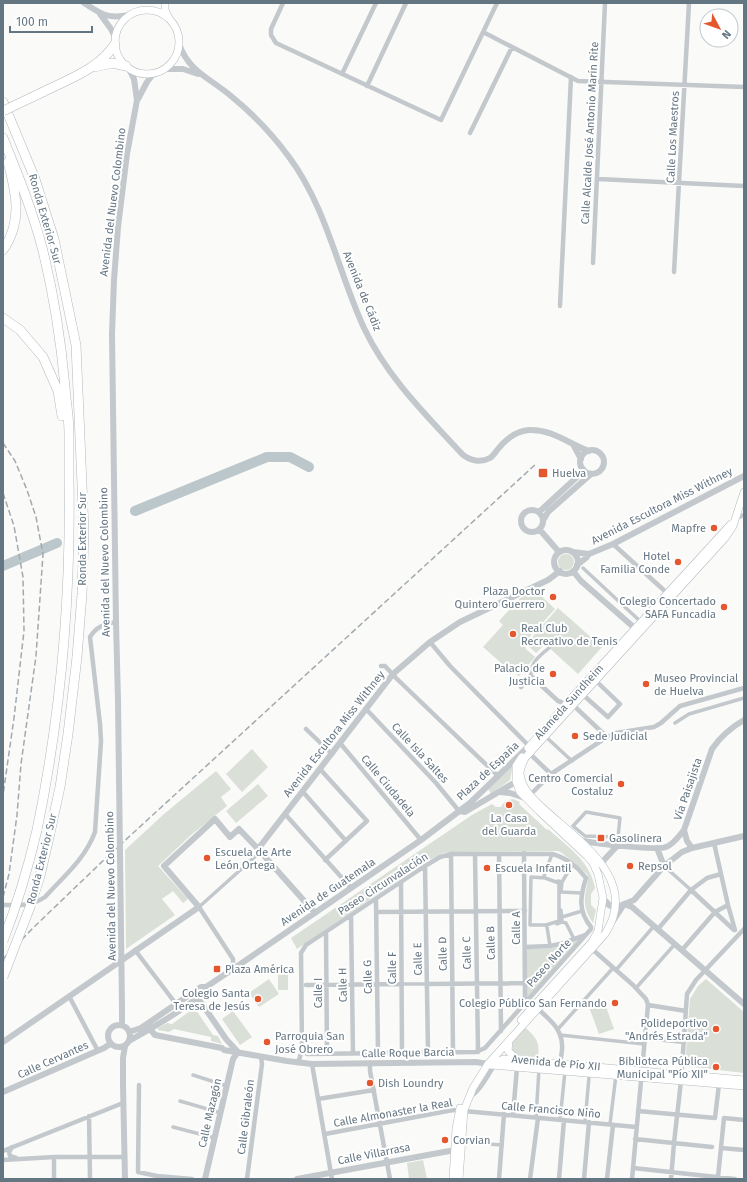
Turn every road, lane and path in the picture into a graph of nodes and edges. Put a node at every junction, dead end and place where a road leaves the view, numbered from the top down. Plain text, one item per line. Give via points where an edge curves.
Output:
1 (84, 3) edge
2 (156, 3) edge
3 (165, 3) edge
4 (283, 3) edge
5 (376, 3) edge
6 (406, 3) edge
7 (497, 3) edge
8 (605, 3) edge
9 (689, 3) edge
10 (145, 10) junction
11 (98, 12) junction
12 (130, 15) junction
13 (169, 18) junction
14 (483, 32) junction
15 (115, 40) junction
16 (179, 44) junction
17 (512, 47) junction
18 (128, 67) junction
19 (88, 69) junction
20 (164, 69) junction
21 (154, 73) junction
22 (200, 74) junction
23 (342, 74) junction
24 (571, 77) junction
25 (601, 81) junction
26 (684, 85) junction
27 (367, 86) junction
28 (744, 87) edge
29 (137, 100) junction
30 (3, 102) edge
31 (3, 111) edge
32 (470, 133) dead end
33 (3, 138) edge
34 (3, 143) edge
35 (598, 179) junction
36 (680, 182) junction
37 (744, 186) edge
38 (3, 250) edge
39 (593, 263) dead end
40 (674, 272) dead end
41 (560, 306) dead end
42 (3, 318) edge
43 (572, 444) junction
44 (589, 451) junction
45 (581, 459) junction
46 (583, 469) junction
47 (69, 473) junction
48 (591, 474) junction
49 (744, 476) edge
50 (743, 497) edge
51 (539, 512) junction
52 (744, 515) edge
53 (736, 518) junction
54 (544, 519) junction
55 (540, 530) junction
56 (613, 544) junction
57 (559, 552) junction
58 (573, 552) junction
59 (588, 554) junction
60 (580, 566) junction
61 (560, 571) junction
62 (573, 571) junction
63 (667, 593) junction
64 (116, 622) junction
65 (641, 622) junction
66 (637, 630) junction
67 (430, 642) junction
68 (549, 648) dead end
69 (381, 666) dead end
70 (393, 674) junction
71 (532, 676) junction
72 (595, 680) junction
73 (522, 687) dead end
74 (744, 688) edge
75 (582, 694) junction
76 (744, 698) edge
77 (561, 702) dead end
78 (572, 705) junction
79 (366, 709) junction
80 (744, 720) edge
81 (675, 723) dead end
82 (306, 729) dead end
83 (545, 736) junction
84 (607, 737) junction
85 (340, 743) junction
86 (529, 750) junction
87 (332, 754) junction
88 (572, 761) junction
89 (320, 769) junction
90 (551, 774) junction
91 (498, 776) junction
92 (519, 780) junction
93 (303, 792) junction
94 (500, 792) junction
95 (528, 797) junction
96 (459, 811) junction
97 (285, 814) junction
98 (684, 830) junction
99 (744, 836) edge
100 (618, 837) joint
101 (346, 840) junction
102 (421, 840) junction
103 (578, 840) junction
104 (714, 843) junction
105 (618, 845) junction
106 (657, 848) junction
107 (692, 848) junction
108 (258, 851) junction
109 (524, 853) junction
110 (451, 854) junction
111 (475, 854) junction
112 (499, 854) junction
113 (552, 854) junction
114 (325, 860) junction
115 (602, 864) junction
116 (572, 865) junction
117 (425, 866) junction
118 (664, 866) junction
119 (598, 874) junction
120 (721, 874) junction
121 (530, 876) junction
122 (544, 876) junction
123 (562, 882) junction
124 (401, 883) junction
125 (351, 888) junction
126 (691, 890) junction
127 (561, 892) junction
128 (581, 893) junction
129 (603, 898) junction
130 (376, 900) junction
131 (624, 904) junction
132 (3, 905) edge
133 (728, 905) junction
134 (199, 907) junction
135 (615, 908) junction
136 (426, 911) junction
137 (452, 911) junction
138 (476, 911) junction
139 (500, 911) junction
140 (525, 911) junction
141 (376, 912) junction
142 (401, 912) junction
143 (582, 912) junction
144 (715, 912) junction
145 (315, 913) junction
146 (351, 916) junction
147 (562, 917) junction
148 (562, 922) junction
149 (612, 924) junction
150 (547, 927) junction
151 (530, 928) dead end
152 (656, 928) junction
153 (744, 930) edge
154 (326, 932) junction
155 (737, 932) junction
156 (585, 935) junction
157 (574, 939) junction
158 (3, 941) edge
159 (675, 944) junction
160 (550, 946) junction
161 (525, 947) junction
162 (592, 949) junction
163 (135, 950) junction
164 (682, 950) junction
165 (614, 969) junction
166 (704, 970) junction
167 (228, 971) junction
168 (3, 977) edge
169 (477, 983) junction
170 (500, 983) junction
171 (525, 983) junction
172 (377, 984) junction
173 (401, 984) junction
174 (427, 984) junction
175 (452, 984) junction
176 (304, 985) junction
177 (327, 985) junction
178 (352, 985) junction
179 (206, 987) junction
180 (636, 988) junction
181 (69, 996) junction
182 (198, 998) junction
183 (182, 999) junction
184 (525, 1003) junction
185 (176, 1004) junction
186 (744, 1004) edge
187 (648, 1005) junction
188 (538, 1009) junction
189 (686, 1011) junction
190 (160, 1015) junction
191 (122, 1025) junction
192 (150, 1029) junction
193 (558, 1029) junction
194 (501, 1031) junction
195 (129, 1032) junction
196 (560, 1035) junction
197 (645, 1038) junction
198 (226, 1039) junction
199 (509, 1041) junction
200 (3, 1042) edge
201 (684, 1042) junction
202 (127, 1043) junction
203 (110, 1044) junction
204 (644, 1044) junction
205 (118, 1048) junction
206 (222, 1048) junction
207 (236, 1050) junction
208 (302, 1050) junction
209 (98, 1051) junction
210 (428, 1052) junction
211 (453, 1052) junction
212 (478, 1052) junction
213 (353, 1053) junction
214 (378, 1053) junction
215 (402, 1053) junction
216 (307, 1054) junction
217 (327, 1054) junction
218 (261, 1057) junction
219 (123, 1058) junction
220 (301, 1063) junction
221 (312, 1064) junction
222 (370, 1064) junction
223 (491, 1064) junction
224 (517, 1064) junction
225 (539, 1069) junction
226 (562, 1069) junction
227 (642, 1074) junction
228 (616, 1075) junction
229 (193, 1076) dead end
230 (589, 1076) dead end
231 (681, 1078) junction
232 (744, 1080) edge
233 (719, 1084) junction
234 (139, 1085) dead end
235 (227, 1086) junction
236 (744, 1086) edge
237 (374, 1090) junction
238 (3, 1092) edge
239 (318, 1099) junction
240 (180, 1101) dead end
241 (123, 1103) junction
242 (461, 1110) junction
243 (638, 1111) junction
244 (220, 1113) junction
245 (504, 1114) junction
246 (677, 1114) junction
247 (512, 1115) junction
248 (89, 1116) junction
249 (537, 1117) junction
250 (562, 1120) junction
251 (744, 1120) edge
252 (587, 1122) junction
253 (380, 1123) junction
254 (612, 1125) junction
255 (636, 1127) junction
256 (173, 1128) dead end
257 (325, 1134) junction
258 (215, 1138) junction
259 (636, 1139) junction
260 (461, 1142) junction
261 (674, 1143) junction
262 (502, 1145) junction
263 (12, 1147) junction
264 (712, 1147) dead end
265 (721, 1148) junction
266 (3, 1150) edge
267 (455, 1150) junction
268 (744, 1150) edge
269 (90, 1157) junction
270 (125, 1157) junction
271 (54, 1158) junction
272 (18, 1159) junction
273 (3, 1160) edge
274 (387, 1162) junction
275 (633, 1168) junction
276 (672, 1172) junction
277 (332, 1176) edge
278 (156, 1178) edge
279 (716, 1178) edge
280 (54, 1179) edge
281 (90, 1179) edge
282 (125, 1179) edge
283 (192, 1179) edge
284 (205, 1179) edge
285 (247, 1179) edge
286 (298, 1179) edge
287 (390, 1179) edge
288 (454, 1179) edge
289 (459, 1179) edge
290 (499, 1179) edge
291 (530, 1179) edge
292 (559, 1179) edge
293 (584, 1179) edge
294 (607, 1179) edge
295 (632, 1179) edge
296 (671, 1179) edge
297 (735, 1179) edge

1 - 11 street
2 - 10 main road
3 - 13 main road
4 - 23 street via 271,29 271,35 276,43
5 - 23 street
6 - 27 street
7 - 14 street
8 - 25 street, Calle Alcalde José Antonio Marín Rite
9 - 26 street, Calle Los Maestros
10 - 12 main road
10 - 13 main road via 155,11
11 - 12 street via 116,17
11 - 15 street via 111,29
12 - 15 main road via 120,25
13 - 16 main road via 177,30
14 - 17 street
14 - 27 street via 441,120
15 - 18 main road via 118,56
15 - 19 highway via 102,60
16 - 20 main road via 175,58
16 - 22 street, Avenida de Cádiz via 186,59
17 - 24 street
17 - 32 street
18 - 19 highway via 112,64
18 - 21 main road via 141,74
18 - 29 street, Avenida del Nuevo Colombino via 135,84
19 - 31 highway, bridge
20 - 21 main road
20 - 22 street, Avenida de Cádiz via 183,69
21 - 29 street, Avenida del Nuevo Colombino
22 - 43 street, Avenida de Cádiz via 230,95 253,116 290,158 324,220 364,328 382,359 397,382 462,454 474,461 483,461 491,457 510,437 529,430 546,432
23 - 27 street
24 - 25 street via 578,80
24 - 41 street
25 - 26 street
25 - 35 street, Calle Alcalde José Antonio Marín Rite
26 - 28 street
26 - 36 street, Calle Los Maestros
29 - 64 street, Avenida del Nuevo Colombino via 119,220 114,280 112,334
30 - 168 highway, Ronda Exterior Sur, bridge via 35,179 54,239 76,345 84,531 77,657 60,788 40,876
33 - 47 highway, Ronda Exterior Sur via 35,224 55,306 69,431
34 - 38 highway via 17,208 14,227
35 - 36 street
35 - 39 street, Calle Alcalde José Antonio Marín Rite
36 - 37 street
36 - 40 street, Calle Los Maestros
42 - 47 highway via 20,330 43,357 58,391
43 - 44 street, Avenida de Cádiz
43 - 45 street
44 - 45 street
44 - 48 street via 598,452 604,461 597,473
45 - 46 street
46 - 48 street
46 - 51 street via 578,477
47 - 158 highway, Ronda Exterior Sur, bridge via 68,591 63,660 48,770 28,867
48 - 54 street via 548,512
49 - 56 street, Avenida Escultora Miss Withney
50 - 53 main road, Alameda Sundheim
51 - 54 street
51 - 55 street via 528,511 521,521 522,527 529,532
52 - 53 street
53 - 63 main road, Alameda Sundheim
53 - 66 main road, Alameda Sundheim via 725,538
54 - 55 street
55 - 57 street
56 - 59 street, Avenida Escultora Miss Withney
56 - 63 street
57 - 58 street
57 - 61 street via 555,562
58 - 59 street, Avenida Escultora Miss Withney
58 - 60 street
59 - 60 street, Avenida Escultora Miss Withney
60 - 62 street
60 - 65 street
61 - 62 street
61 - 67 street, Avenida Escultora Miss Withney via 548,580 460,622
62 - 66 street
63 - 65 main road, Alameda Sundheim
64 - 132 street via 95,629 90,637 101,741 95,832 90,845 84,855 45,897 26,905
64 - 191 street, Avenida del Nuevo Colombino, bridge
65 - 66 main road, Alameda Sundheim
66 - 72 main road, Alameda Sundheim
66 - 86 main road, Alameda Sundheim
67 - 70 street, Avenida Escultora Miss Withney
67 - 86 street
68 - 71 street via 532,665
69 - 70 street via 385,666
70 - 79 street, Avenida Escultora Miss Withney
70 - 91 street
71 - 73 street
71 - 77 street
72 - 75 main road, Alameda Sundheim
72 - 75 street via 620,704 608,717
74 - 84 street via 680,706 654,727 616,733
75 - 78 main road, Alameda Sundheim
76 - 81 street via 689,714
78 - 83 main road, Alameda Sundheim
78 - 84 street
79 - 85 street, Avenida Escultora Miss Withney
79 - 96 street, Calle Isla Saltes
80 - 98 street, Vía Paisajista via 730,728 712,749
82 - 87 street
83 - 86 main road, Alameda Sundheim
83 - 88 street
84 - 88 street
85 - 87 street, Avenida Escultora Miss Withney
85 - 102 street, Calle Ciudadela
86 - 90 street
86 - 91 street, Plaza de España
86 - 92 main road, Alameda Sundheim
87 - 89 street, Avenida Escultora Miss Withney
88 - 90 street
89 - 93 street, Avenida Escultora Miss Withney
89 - 101 street via 366,821
90 - 95 street
91 - 96 street, Plaza de España
92 - 94 street, Plaza de España
92 - 95 main road
93 - 97 street, Avenida Escultora Miss Withney
93 - 101 street
94 - 95 street
94 - 96 street, Plaza de España via 464,812
95 - 103 main road
95 - 119 main road via 585,854
96 - 102 street, Avenida de Guatemala
97 - 108 street, Avenida Escultora Miss Withney
97 - 114 street
98 - 106 street, Vía Paisajista via 665,848
98 - 107 street via 687,842
99 - 104 street
100 - 100 street via 620,818 586,812 573,826 585,836
101 - 114 street
102 - 125 street, Avenida de Guatemala
103 - 105 street, Vía Paisajista
103 - 115 main road
104 - 107 street
104 - 120 street
105 - 106 street, Vía Paisajista
105 - 115 street
106 - 118 street
107 - 118 street via 682,852
108 - 134 street
108 - 134 street via 239,829 230,837 215,820 164,866
108 - 145 street
109 - 112 street, Paseo Circunvalación
109 - 113 street, Paseo Norte
109 - 140 street, Calle A
110 - 111 street, Paseo Circunvalación
110 - 117 street, Paseo Circunvalación
110 - 137 street, Calle D
111 - 112 street, Paseo Circunvalación
111 - 138 street, Calle C
112 - 139 street, Calle B
113 - 116 street, Paseo Norte via 564,858
113 - 122 street
114 - 125 street
115 - 119 street
115 - 135 main road via 613,883 616,894
116 - 123 street
116 - 128 street, Paseo Norte via 586,878
117 - 124 street, Paseo Circunvalación
117 - 136 street, Calle E
118 - 126 street
118 - 131 street via 634,900
119 - 129 main road
120 - 126 street via 707,878
120 - 133 street
121 - 121 street via 559,883 559,921 546,925 530,925
121 - 122 street
122 - 123 street
123 - 127 street
124 - 130 street, Paseo Circunvalación
124 - 142 street, Calle F
125 - 145 street, Avenida de Guatemala
126 - 144 street
126 - 152 street
127 - 128 street
127 - 147 street
128 - 143 street, Paseo Norte
129 - 135 street via 609,906
129 - 223 main road via 600,925 592,942
130 - 141 street, Calle G
130 - 146 street, Paseo Circunvalación
131 - 135 street
131 - 149 street
131 - 152 street via 632,907
133 - 144 street
133 - 155 street
134 - 163 street
134 - 167 street via 233,959
135 - 149 main road
136 - 137 street
136 - 142 street
136 - 174 street, Calle E
137 - 138 street
137 - 175 street, Calle D
138 - 139 street
138 - 169 street, Calle C
139 - 140 street
139 - 170 street, Calle B
140 - 161 street, Calle A
141 - 142 street
141 - 172 street, Calle G
142 - 173 street, Calle F
143 - 147 street
143 - 156 street, Paseo Norte via 591,926
144 - 155 street
144 - 164 street
145 - 167 street, Avenida de Guatemala
146 - 154 street, Paseo Circunvalación
146 - 178 street, Calle H
147 - 148 street
148 - 150 street
148 - 157 street via 566,923
149 - 162 main road
150 - 151 street
150 - 160 street
152 - 159 street
152 - 165 street
153 - 155 street
154 - 176 street, Paseo Circunvalación via 306,945 302,954
154 - 177 street, Calle I
155 - 166 street
156 - 157 street, Paseo Norte
156 - 184 street, Paseo Norte
157 - 160 street, Paseo Norte
159 - 164 street
159 - 180 street
160 - 161 street, Paseo Norte
161 - 171 street, Calle A
162 - 165 street
162 - 188 main road
163 - 181 street
163 - 185 street
164 - 166 street
165 - 180 street
165 - 193 street
166 - 186 street
166 - 189 street via 688,994
167 - 179 street, Avenida de Guatemala
169 - 170 street
169 - 175 street
169 - 212 street, Calle C
170 - 171 street
170 - 194 street, Calle B
171 - 184 street, Calle A
172 - 173 street
172 - 178 street
172 - 214 street, Calle G
173 - 174 street
173 - 215 street, Calle F
174 - 175 street
174 - 210 street, Calle E
175 - 211 street, Calle D
176 - 177 street
176 - 208 street
177 - 178 street
177 - 217 street, Calle I
178 - 213 street, Calle H
179 - 182 street, Avenida de Guatemala
179 - 183 street, Avenida de Guatemala via 201,987
180 - 187 street
181 - 200 street
181 - 209 street
182 - 183 street
182 - 192 street, Avenida de Guatemala
182 - 198 street
183 - 185 street, Avenida de Guatemala
184 - 194 street
185 - 190 street, Avenida de Guatemala
187 - 189 street
187 - 197 street
188 - 193 street
188 - 199 main road
189 - 201 street
190 - 192 street, Avenida de Guatemala
190 - 195 street, Avenida de Guatemala via 141,1028
191 - 195 street
191 - 203 street via 109,1030 107,1037
192 - 202 street, Avenida de Guatemala
192 - 206 street, Calle Roque Barcia via 155,1034
193 - 196 street
194 - 212 street via 486,1048
195 - 202 street
196 - 204 street
196 - 226 street
197 - 201 street
197 - 204 street
198 - 206 street via 226,1044
198 - 207 street
199 - 223 main road
199 - 224 main road via 508,1051
201 - 231 street
202 - 205 street
202 - 219 street
203 - 205 street
203 - 209 street, Calle Cervantes
204 - 227 street
205 - 219 street
206 - 207 street, Calle Roque Barcia
207 - 218 street, Calle Roque Barcia
207 - 235 street, Calle Mazagón
208 - 216 street
208 - 220 street
209 - 238 street, Calle Cervantes
210 - 211 street
210 - 215 street
211 - 212 street
213 - 214 street
213 - 217 street
214 - 215 street
216 - 217 street
216 - 220 street
218 - 220 street, Calle Roque Barcia
218 - 285 street, Calle Gibraleón
219 - 241 street
220 - 221 street, Calle Roque Barcia
221 - 222 street, Calle Roque Barcia
221 - 239 street
222 - 223 street, Calle Roque Barcia
222 - 237 street
223 - 224 main road, Avenida de Pío XII via 504,1059
223 - 242 main road
223 - 242 main road via 476,1074 464,1097
224 - 225 main road, Avenida de Pío XII
224 - 226 main road, Avenida de Pío XII
224 - 247 street
225 - 226 main road, Avenida de Pío XII
225 - 249 street
226 - 227 main road, Avenida de Pío XII
226 - 228 main road, Avenida de Pío XII
226 - 250 street
227 - 228 main road, Avenida de Pío XII
227 - 231 main road, Avenida de Pío XII
227 - 243 street
228 - 254 street
229 - 235 street
230 - 252 street
231 - 232 main road, Avenida de Pío XII
231 - 233 main road, Avenida de Pío XII
231 - 246 street
233 - 236 main road, Avenida de Pío XII
233 - 246 street via 715,1118
234 - 278 street via 138,1172
235 - 244 street, Calle Mazagón
237 - 239 street
237 - 253 street
239 - 257 street
240 - 244 street
241 - 248 street
241 - 270 street
242 - 245 street, Calle Francisco Niño
242 - 253 street, Calle Almonaster la Real
242 - 260 main road
242 - 267 main road via 456,1129
243 - 246 street
243 - 255 street
244 - 258 street, Calle Mazagón
245 - 247 street, Calle Francisco Niño
245 - 262 street
246 - 261 street
247 - 249 street, Calle Francisco Niño
248 - 263 street
248 - 269 street
249 - 250 street, Calle Francisco Niño
249 - 291 street
250 - 252 street, Calle Francisco Niño
250 - 292 street
251 - 265 street via 724,1118
252 - 254 street, Calle Francisco Niño
252 - 293 street
253 - 257 street, Calle Almonaster la Real
253 - 274 street
254 - 255 street, Calle Francisco Niño
254 - 294 street
255 - 259 street
256 - 258 street
257 - 277 street
258 - 284 street, Calle Mazagón
259 - 261 street
259 - 275 street
260 - 262 street
260 - 289 main road
261 - 264 street
261 - 276 street
262 - 290 street
263 - 266 street
263 - 272 street via 10,1156
265 - 268 street
265 - 279 street
267 - 274 street, Calle Villarrasa
267 - 288 main road
269 - 270 street
269 - 271 street
269 - 281 street
270 - 282 street
271 - 272 street
271 - 280 street
272 - 273 street
274 - 277 street, Calle Villarrasa
274 - 287 street
275 - 276 street
275 - 295 street
276 - 279 street
276 - 296 street
277 - 286 street, Calle Villarrasa
278 - 283 street
279 - 297 street

